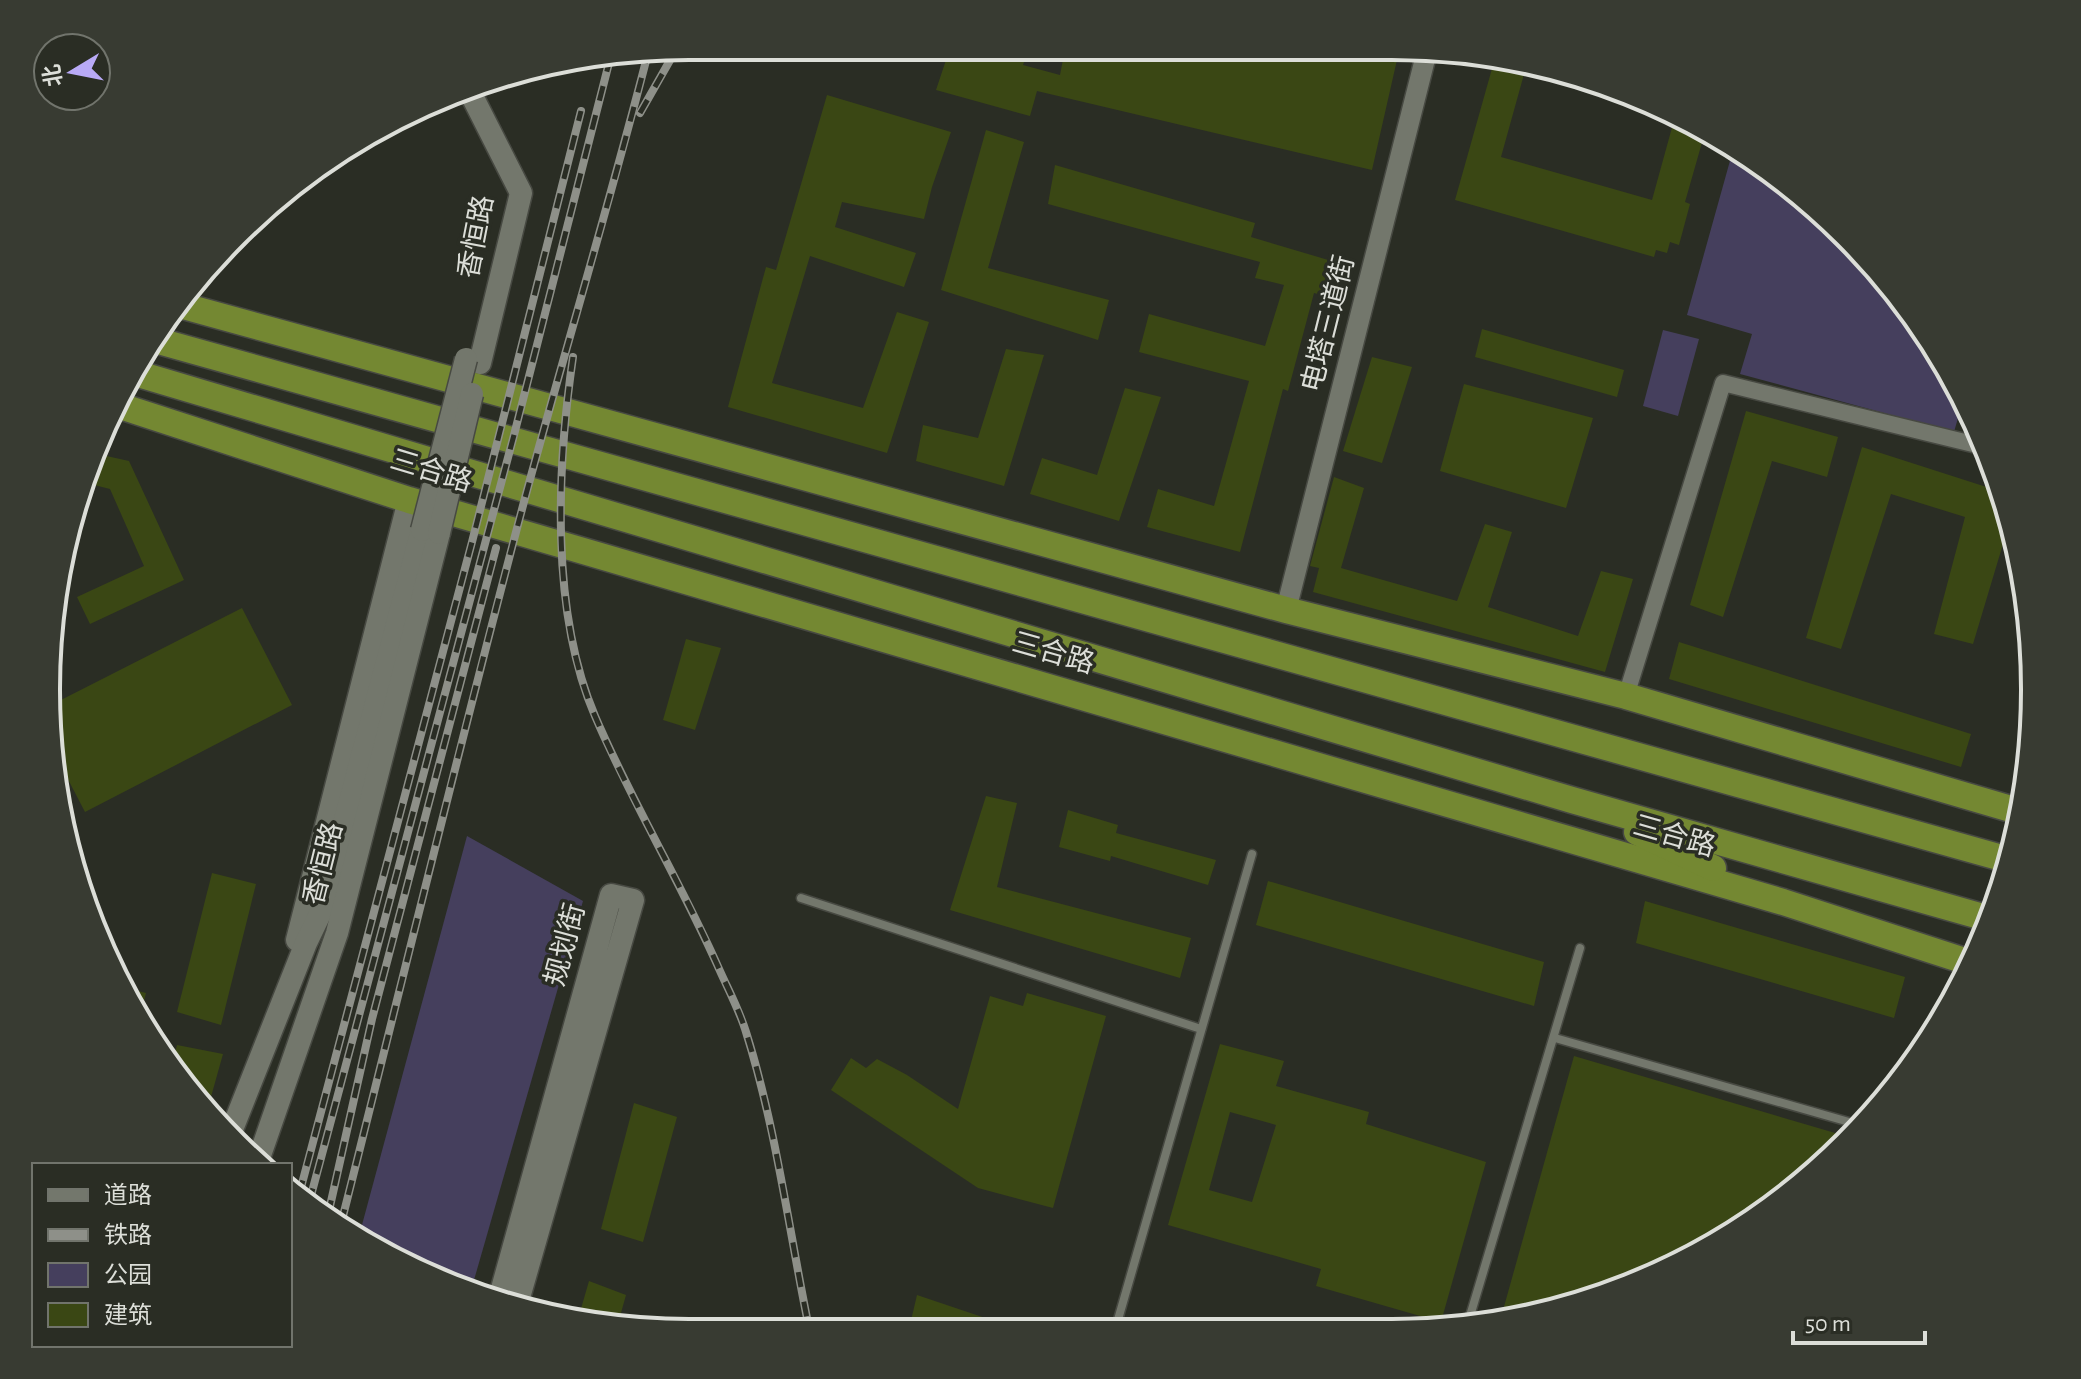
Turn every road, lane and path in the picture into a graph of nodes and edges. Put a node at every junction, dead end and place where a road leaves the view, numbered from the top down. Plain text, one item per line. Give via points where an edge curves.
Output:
1 (1425, 61) edge
2 (473, 98) edge
3 (189, 308) edge
4 (164, 343) edge
5 (145, 377) edge
6 (127, 408) edge
7 (1971, 443) edge
8 (409, 500) junction
9 (430, 532) junction
10 (1286, 610) junction
11 (1626, 696) junction
12 (1572, 800) junction
13 (2010, 809) edge
14 (1252, 854) dead end
15 (1998, 857) edge
16 (801, 898) dead end
17 (1783, 902) junction
18 (1979, 916) edge
19 (1580, 948) dead end
20 (1960, 959) edge
21 (279, 1012) junction
22 (1201, 1029) junction
23 (1555, 1038) junction
24 (1849, 1122) edge
25 (234, 1124) edge
26 (261, 1151) edge
27 (502, 1290) edge
28 (520, 1296) edge
29 (1471, 1314) edge
30 (1118, 1319) edge

1 - 10 street, 电塔三道街
2 - 9 main road, 香恒路, bridge via 521,193
3 - 10 highway
4 - 15 highway, 三合路
5 - 12 highway
6 - 8 highway, 三合路
7 - 11 street via 1723,383
8 - 17 highway, 三合路
8 - 21 main road
9 - 21 main road, 香恒路 via 320,914
9 - 26 main road, 香恒路 via 337,933
10 - 11 highway
11 - 13 highway
12 - 17 highway
12 - 18 highway
14 - 22 lane
16 - 22 lane
17 - 20 highway, 三合路
19 - 23 lane
21 - 25 main road, 香恒路
22 - 30 lane
23 - 24 lane
23 - 29 lane
27 - 28 main road, 规划街 via 611,895 633,900

